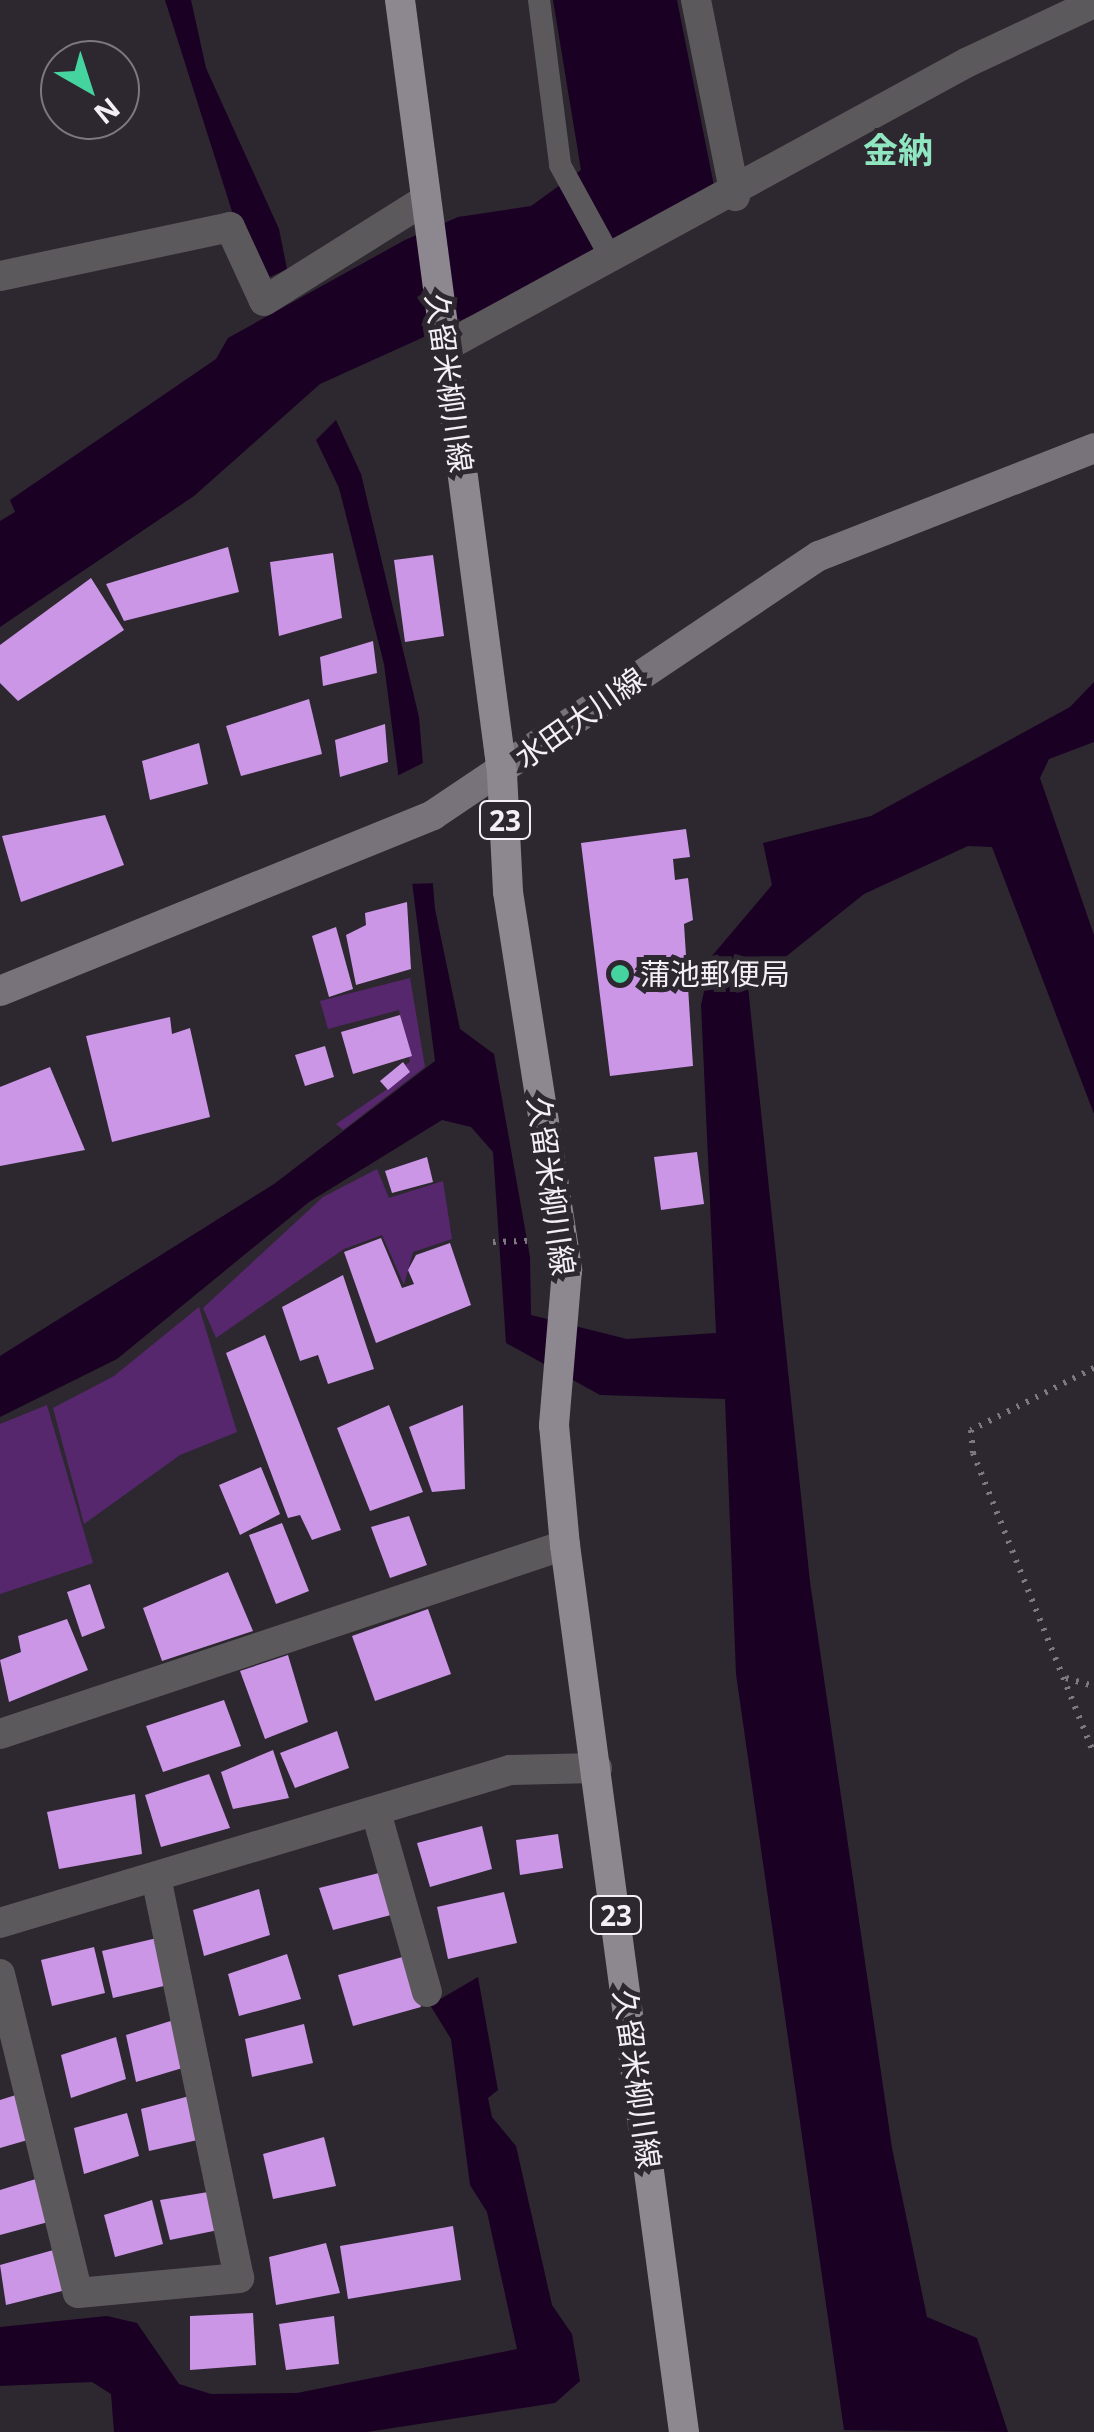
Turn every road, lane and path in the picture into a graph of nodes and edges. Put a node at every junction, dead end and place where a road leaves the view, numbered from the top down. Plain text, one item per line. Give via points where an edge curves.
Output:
1 (400, 0) edge
2 (539, 0) edge
3 (696, 0) edge
4 (1094, 3) edge
5 (735, 196) junction
6 (426, 212) junction
7 (612, 260) junction
8 (0, 276) edge
9 (443, 342) junction
10 (1094, 448) edge
11 (502, 773) junction
12 (0, 991) edge
13 (1094, 1368) edge
14 (564, 1545) junction
15 (1066, 1678) junction
16 (1094, 1686) edge
17 (0, 1734) edge
18 (1094, 1754) edge
19 (597, 1768) junction
20 (376, 1812) junction
21 (156, 1876) junction
22 (0, 1922) edge
23 (0, 1974) edge
24 (427, 1992) dead end
25 (684, 2432) edge

1 - 6 main road, 久留米柳川線 / 23
2 - 7 lane via 566,175
3 - 5 street
4 - 5 street via 968,62
5 - 7 street
6 - 8 street via 264,301 230,227
6 - 9 main road, 久留米柳川線 / 23
7 - 9 street
9 - 11 main road, 久留米柳川線 / 23
10 - 11 main road, 水田大川線 via 819,556
11 - 12 main road, 水田大川線 via 433,816
11 - 14 main road, 久留米柳川線 / 23 via 508,892 567,1270 556,1398
13 - 15 path via 972,1430 972,1453
14 - 17 street
14 - 19 main road, 久留米柳川線 / 23
15 - 16 path
15 - 18 path
19 - 20 street via 510,1770
19 - 25 main road, 久留米柳川線 / 23
20 - 21 street
20 - 24 street
21 - 22 street
21 - 23 street via 239,2278 78,2293

